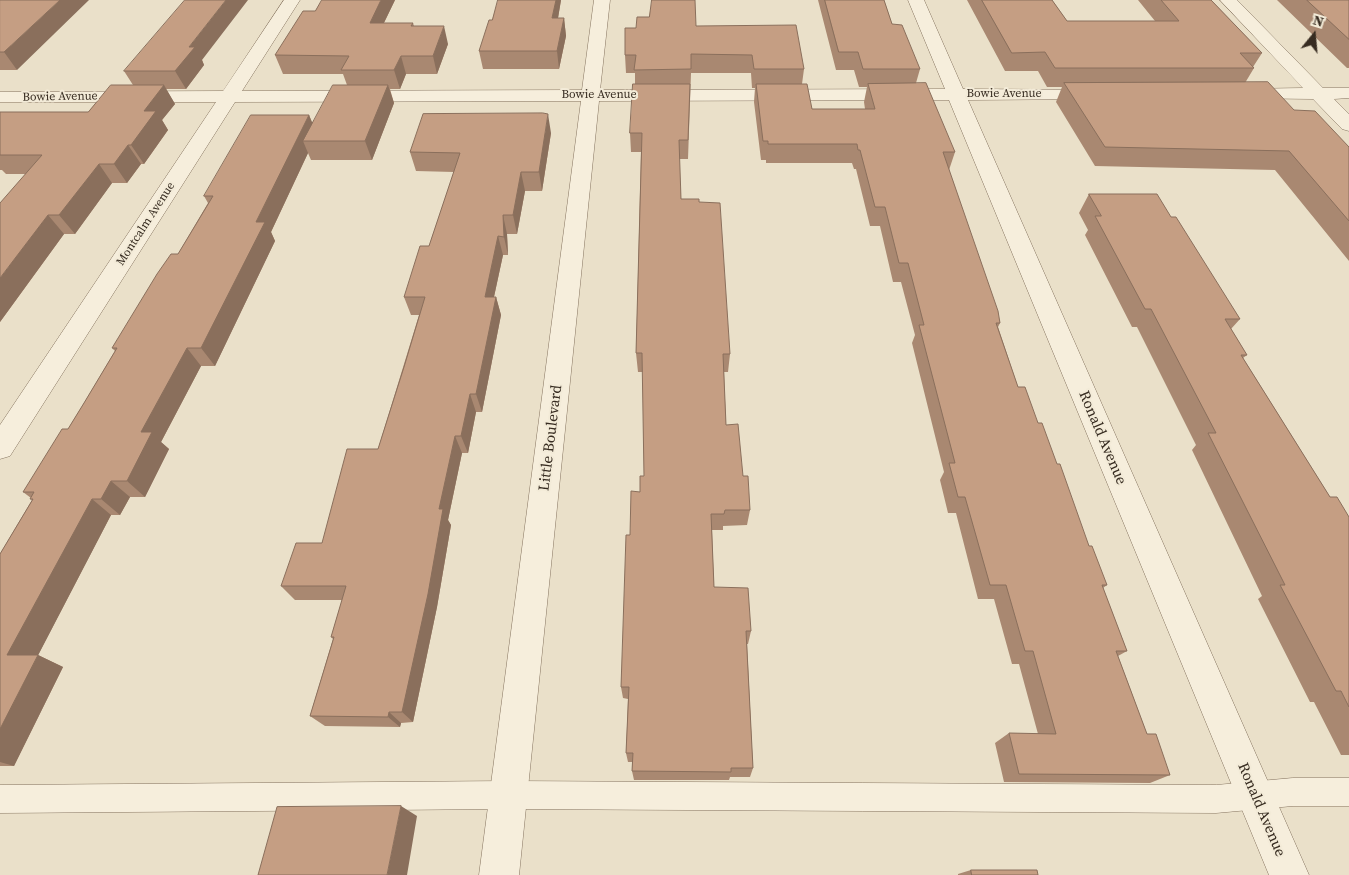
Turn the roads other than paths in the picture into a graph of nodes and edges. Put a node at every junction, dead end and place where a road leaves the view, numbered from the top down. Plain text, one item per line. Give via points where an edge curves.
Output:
1 (292, 0) edge
2 (602, 0) edge
3 (916, 0) edge
4 (1228, 0) edge
5 (1349, 93) edge
6 (956, 94) junction
7 (1112, 94) edge
8 (1221, 94) edge
9 (1318, 94) junction
10 (229, 95) junction
11 (590, 95) junction
12 (0, 97) edge
13 (1349, 126) edge
14 (0, 448) edge
15 (1349, 792) edge
16 (509, 795) junction
17 (1255, 796) junction
18 (0, 799) edge
19 (499, 875) edge
20 (1288, 875) edge

1 - 10 street, Montcalm Avenue
2 - 11 street, Little Boulevard
3 - 6 street, Ronald Avenue
4 - 9 street
5 - 9 street
6 - 7 street, Bowie Avenue
6 - 11 street, Bowie Avenue
6 - 17 street, Ronald Avenue
8 - 9 street
9 - 13 street
10 - 11 street, Bowie Avenue
10 - 12 street, Bowie Avenue
10 - 14 street, Montcalm Avenue
11 - 16 street, Little Boulevard
15 - 17 lane
16 - 17 lane via 1216,799
16 - 18 lane
16 - 19 street, Little Boulevard
17 - 20 street, Ronald Avenue

